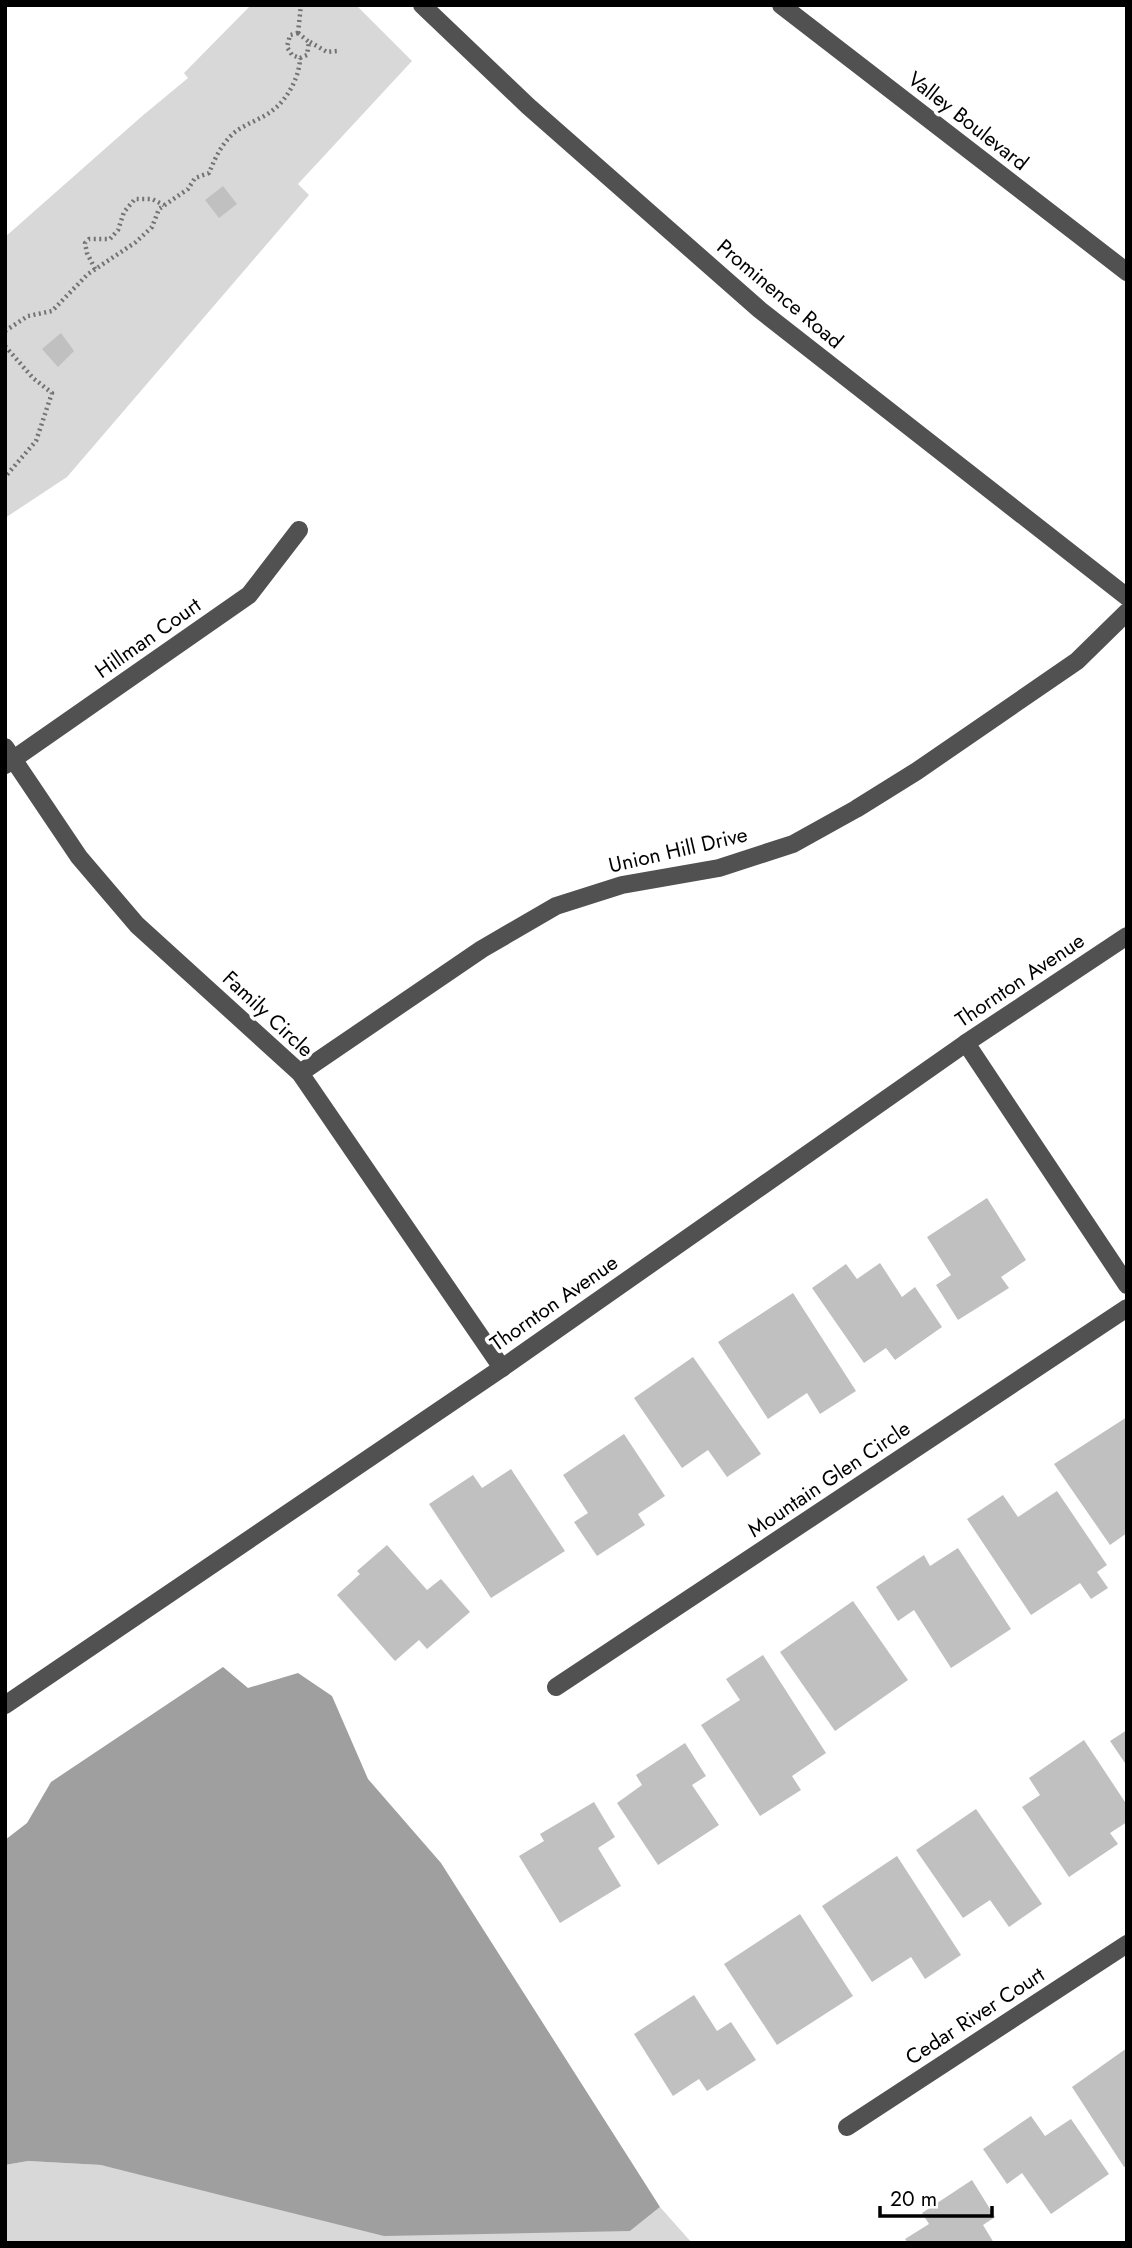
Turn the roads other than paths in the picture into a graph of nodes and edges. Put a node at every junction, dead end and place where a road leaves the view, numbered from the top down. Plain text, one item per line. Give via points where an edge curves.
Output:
1 (422, 5) edge
2 (781, 5) edge
3 (1127, 272) edge
4 (299, 530) dead end
5 (1127, 597) edge
6 (1127, 612) edge
7 (8, 757) edge
8 (1127, 936) edge
9 (966, 1043) junction
10 (300, 1073) junction
11 (1127, 1286) edge
12 (1127, 1308) edge
13 (502, 1368) junction
14 (556, 1687) dead end
15 (5, 1705) edge
16 (1127, 1944) edge
17 (847, 2127) dead end

1 - 5 street, Prominence Road via 528,106 760,310
2 - 3 street, Valley Boulevard
4 - 7 street, Hillman Court via 250,595
6 - 10 street, Union Hill Drive via 1077,662 856,809 793,844 719,868 622,885 556,906 481,948
7 - 10 street, Family Circle via 79,858 137,925
8 - 9 street, Thornton Avenue
9 - 11 street
9 - 13 street, Thornton Avenue
10 - 13 street, Family Circle
12 - 14 street, Mountain Glen Circle
13 - 15 street, Thornton Avenue
16 - 17 street, Cedar River Court

